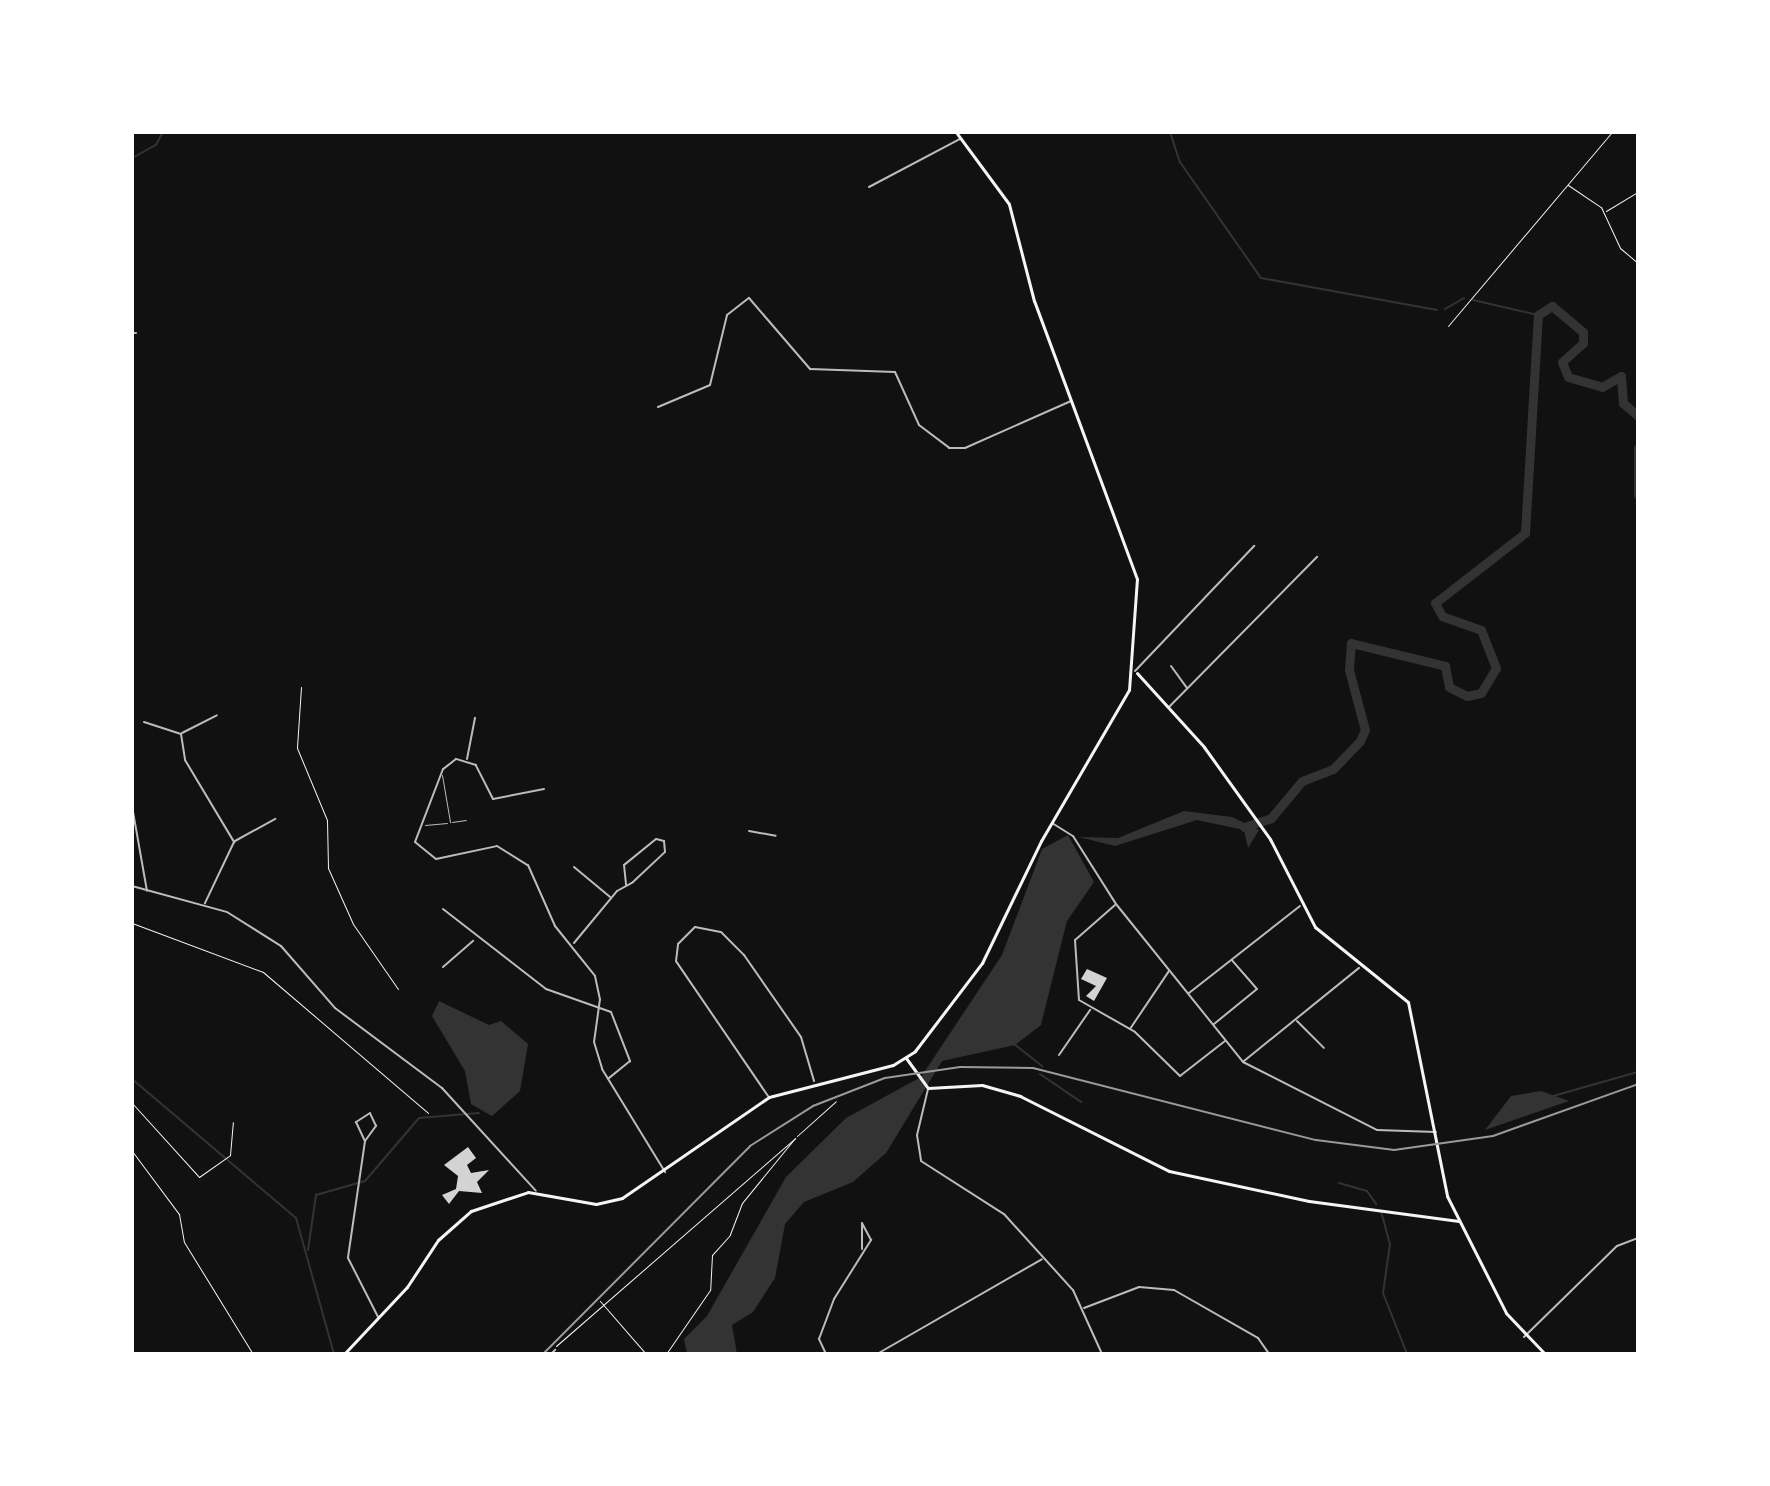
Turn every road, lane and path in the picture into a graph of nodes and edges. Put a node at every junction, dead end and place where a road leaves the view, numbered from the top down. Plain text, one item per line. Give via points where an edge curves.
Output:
1 (956, 132) edge
2 (1612, 132) edge
3 (961, 138) junction
4 (1566, 184) junction
5 (869, 187) dead end
6 (1638, 192) edge
7 (1604, 212) junction
8 (1638, 263) edge
9 (1448, 326) dead end
10 (1071, 401) junction
11 (658, 407) dead end
12 (1254, 546) dead end
13 (1317, 557) dead end
14 (1171, 666) dead end
15 (1135, 671) junction
16 (301, 687) dead end
17 (1187, 689) junction
18 (1169, 708) junction
19 (217, 715) dead end
20 (475, 718) dead end
21 (144, 722) dead end
22 (181, 734) junction
23 (467, 759) junction
24 (441, 772) junction
25 (544, 789) dead end
26 (132, 806) edge
27 (275, 819) dead end
28 (466, 820) dead end
29 (450, 822) junction
30 (1052, 822) junction
31 (417, 825) junction
32 (749, 831) dead end
33 (776, 836) dead end
34 (234, 842) junction
35 (574, 867) dead end
36 (626, 885) junction
37 (132, 886) edge
38 (147, 891) junction
39 (611, 898) junction
40 (204, 904) junction
41 (1116, 904) junction
42 (1300, 906) junction
43 (443, 909) dead end
44 (132, 923) edge
45 (475, 940) junction
46 (573, 944) junction
47 (1232, 960) junction
48 (443, 967) dead end
49 (1359, 968) junction
50 (1169, 971) junction
51 (398, 989) dead end
52 (1188, 994) junction
53 (600, 1007) junction
54 (1092, 1008) junction
55 (1296, 1020) junction
56 (1214, 1025) junction
57 (1130, 1030) junction
58 (1225, 1041) junction
59 (1324, 1048) dead end
60 (1059, 1055) dead end
61 (906, 1058) junction
62 (1243, 1062) junction
63 (607, 1079) junction
64 (814, 1081) junction
65 (926, 1086) junction
66 (769, 1097) junction
67 (836, 1101) dead end
68 (132, 1103) edge
69 (428, 1113) dead end
70 (233, 1122) dead end
71 (1436, 1132) junction
72 (795, 1138) junction
73 (365, 1141) junction
74 (132, 1151) edge
75 (665, 1172) junction
76 (536, 1192) junction
77 (1459, 1221) junction
78 (1638, 1238) edge
79 (862, 1249) junction
80 (1043, 1258) junction
81 (600, 1301) dead end
82 (604, 1307) junction
83 (1083, 1308) junction
84 (378, 1318) junction
85 (1524, 1337) junction
86 (555, 1350) joint
87 (253, 1354) edge
88 (344, 1354) edge
89 (551, 1354) edge
90 (646, 1354) edge
91 (666, 1354) edge
92 (826, 1354) edge
93 (877, 1354) edge
94 (1102, 1354) edge
95 (1269, 1354) edge
96 (1545, 1354) edge

1 - 3 main road
2 - 4 path
3 - 5 street
3 - 10 main road via 1009,204
4 - 7 path
4 - 9 path
6 - 7 path
7 - 8 path via 1620,248
10 - 11 street via 965,448 949,448 919,425 895,372 810,369 749,298 727,315 710,385
10 - 15 main road via 1137,579
12 - 15 street
13 - 17 street
14 - 17 street
15 - 18 main road
15 - 30 main road
16 - 51 path via 297,748 327,820 328,868 353,924
17 - 18 street
18 - 42 main road via 1263,830
19 - 22 street
20 - 23 street
21 - 22 street
22 - 34 street via 185,760
23 - 24 street
23 - 25 street via 493,799
24 - 29 lane
24 - 31 street
26 - 38 street
27 - 34 street
28 - 29 lane
29 - 31 lane
30 - 41 street via 1073,836
30 - 61 main road via 977,970
31 - 46 street via 419,850 436,859 489,846 519,855 555,926
32 - 33 street
34 - 40 street
35 - 39 street
36 - 36 street via 665,852 664,841 624,865
36 - 39 street
37 - 38 street
38 - 40 street
39 - 46 street
40 - 76 street via 281,946 335,1008 442,1088
41 - 50 street
41 - 54 street via 1075,940 1074,991
42 - 47 street
42 - 49 main road
43 - 45 street
44 - 69 path via 263,972
45 - 48 street
45 - 53 street via 546,989
46 - 53 street via 595,976
47 - 52 street
47 - 56 street via 1257,989
49 - 55 street
49 - 71 main road via 1395,989 1412,1010
50 - 52 street
50 - 57 street
52 - 56 street
53 - 63 street via 594,1042
53 - 63 street via 620,1022 630,1061
54 - 57 street
54 - 60 street
55 - 59 street
55 - 62 street
56 - 58 street
57 - 58 street via 1180,1076
58 - 62 street
61 - 64 main road
61 - 65 main road
62 - 71 street via 1377,1130
63 - 75 street
64 - 66 main road
64 - 66 street via 801,1037 744,955 721,932 695,927 679,942 676,961
65 - 77 main road via 982,1085 1020,1096 1129,1156 1197,1179
65 - 80 street via 917,1135 921,1161 994,1205
66 - 75 main road
67 - 72 path
68 - 70 path via 199,1177 229,1155
71 - 77 main road
72 - 82 path
72 - 91 path via 742,1203 730,1235 712,1255 710,1290
73 - 73 street via 356,1122 370,1113 377,1122
73 - 84 street via 348,1258
74 - 87 path via 179,1214 184,1242
75 - 76 main road via 608,1203
76 - 84 main road via 487,1203 454,1224
77 - 85 main road
78 - 85 street via 1617,1246
79 - 79 street via 871,1240 864,1223 857,1228
79 - 92 street via 821,1332
80 - 83 street
80 - 93 street
81 - 82 path
82 - 86 path via 594,1307
82 - 90 path
83 - 94 street
83 - 95 street via 1139,1287 1174,1290 1258,1338
84 - 88 main road
85 - 96 main road
86 - 89 street

